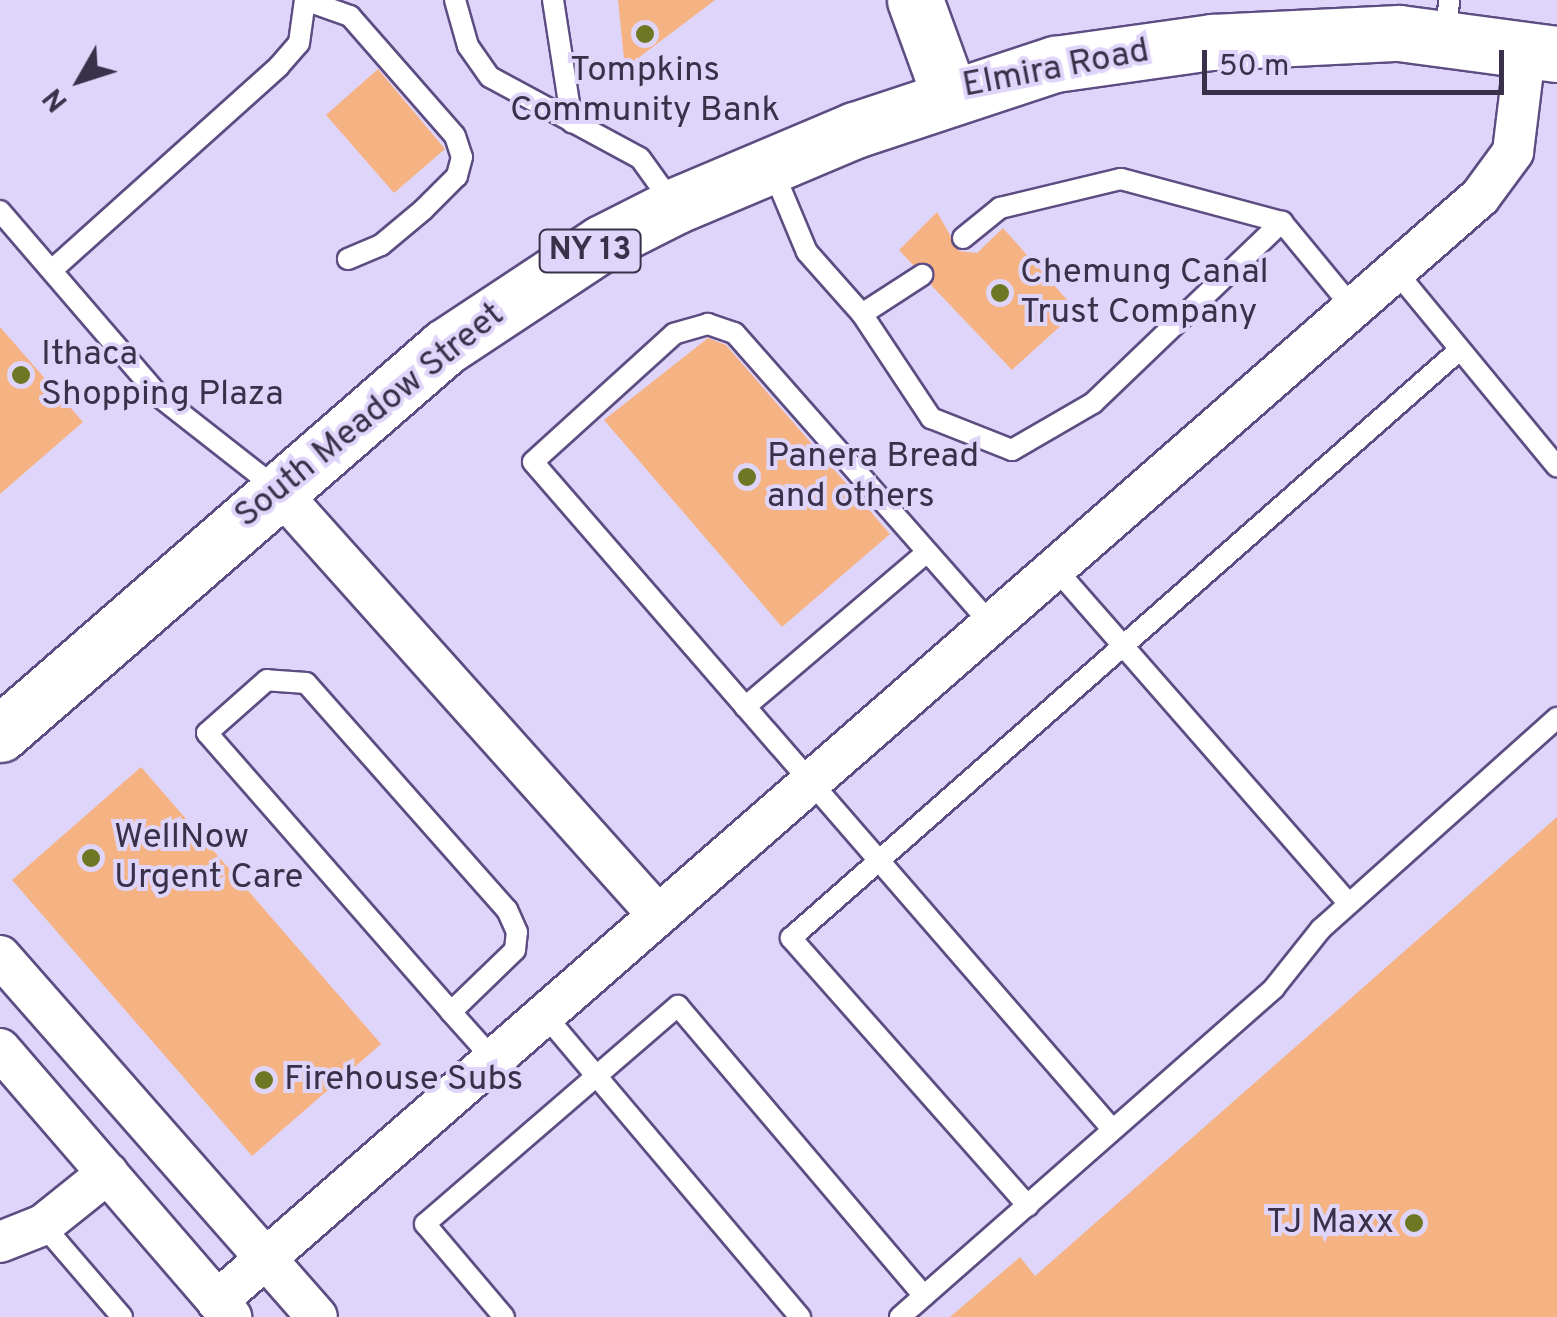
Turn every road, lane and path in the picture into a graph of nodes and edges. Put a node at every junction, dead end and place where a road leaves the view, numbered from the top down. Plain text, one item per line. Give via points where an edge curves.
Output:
1 (305, 0) edge
2 (455, 0) edge
3 (553, 0) edge
4 (915, 0) edge
5 (1448, 19) edge
6 (1542, 50) edge
7 (950, 96) junction
8 (572, 123) junction
9 (770, 165) junction
10 (674, 206) junction
11 (0, 211) edge
12 (1282, 222) junction
13 (962, 238) dead end
14 (348, 259) dead end
15 (1394, 269) junction
16 (52, 270) junction
17 (922, 275) dead end
18 (1352, 308) junction
19 (862, 314) junction
20 (1456, 352) junction
21 (1557, 468) edge
22 (276, 488) junction
23 (926, 553) junction
24 (1055, 568) junction
25 (991, 624) junction
26 (1123, 642) junction
27 (745, 707) junction
28 (1557, 718) edge
29 (0, 734) edge
30 (810, 782) junction
31 (874, 862) junction
32 (1348, 903) junction
33 (658, 915) junction
34 (0, 956) edge
35 (451, 1012) junction
36 (544, 1014) junction
37 (0, 1049) edge
38 (492, 1058) junction
39 (594, 1074) junction
40 (1112, 1129) junction
41 (108, 1173) junction
42 (1028, 1206) junction
43 (43, 1225) junction
44 (0, 1242) edge
45 (265, 1258) junction
46 (924, 1296) junction
47 (224, 1309) edge
48 (122, 1317) edge
49 (317, 1317) edge
50 (504, 1317) edge
51 (800, 1317) edge
52 (900, 1317) edge

1 - 14 lane via 350,16 455,136 462,157 456,176 423,210 381,246
1 - 16 lane via 299,43 278,66
2 - 8 lane via 468,46 490,77
3 - 8 lane
4 - 7 main road, Elmira Road
5 - 6 main road, Elmira Road / NY 13
5 - 7 main road, Elmira Road / NY 13 via 1055,64
6 - 15 street via 1514,152 1480,197
7 - 9 main road, South Meadow Street / NY 13
8 - 10 lane via 640,158
9 - 10 main road, South Meadow Street / NY 13
9 - 19 lane via 807,252
10 - 22 main road, South Meadow Street / NY 13 via 497,310
11 - 16 lane
12 - 13 lane via 1121,179 1000,208
12 - 18 lane
12 - 19 lane via 1093,403 1012,450 931,418
15 - 18 street
15 - 20 lane
16 - 22 lane via 160,397
17 - 19 lane
18 - 24 street
20 - 21 lane
20 - 26 lane
22 - 29 main road, South Meadow Street / NY 13
22 - 33 street
23 - 25 lane
23 - 27 lane
23 - 27 lane via 734,333 708,324 674,334 533,462
24 - 25 street
24 - 26 lane
25 - 30 street
26 - 31 lane
26 - 32 lane
27 - 30 lane
28 - 32 lane
30 - 31 lane
30 - 33 street
31 - 40 lane
31 - 42 lane via 791,938
32 - 40 lane via 1274,988
33 - 36 street
34 - 45 street
35 - 35 lane via 207,733 268,680 306,683 507,910 518,932 515,950
35 - 38 lane
36 - 38 street
36 - 39 lane
37 - 41 street
38 - 45 street
39 - 46 lane via 678,1006
39 - 50 lane via 425,1224
39 - 51 lane
40 - 42 lane
41 - 43 street
41 - 47 street
42 - 46 lane
43 - 44 street
43 - 48 lane
45 - 47 street
45 - 49 street
46 - 52 lane

